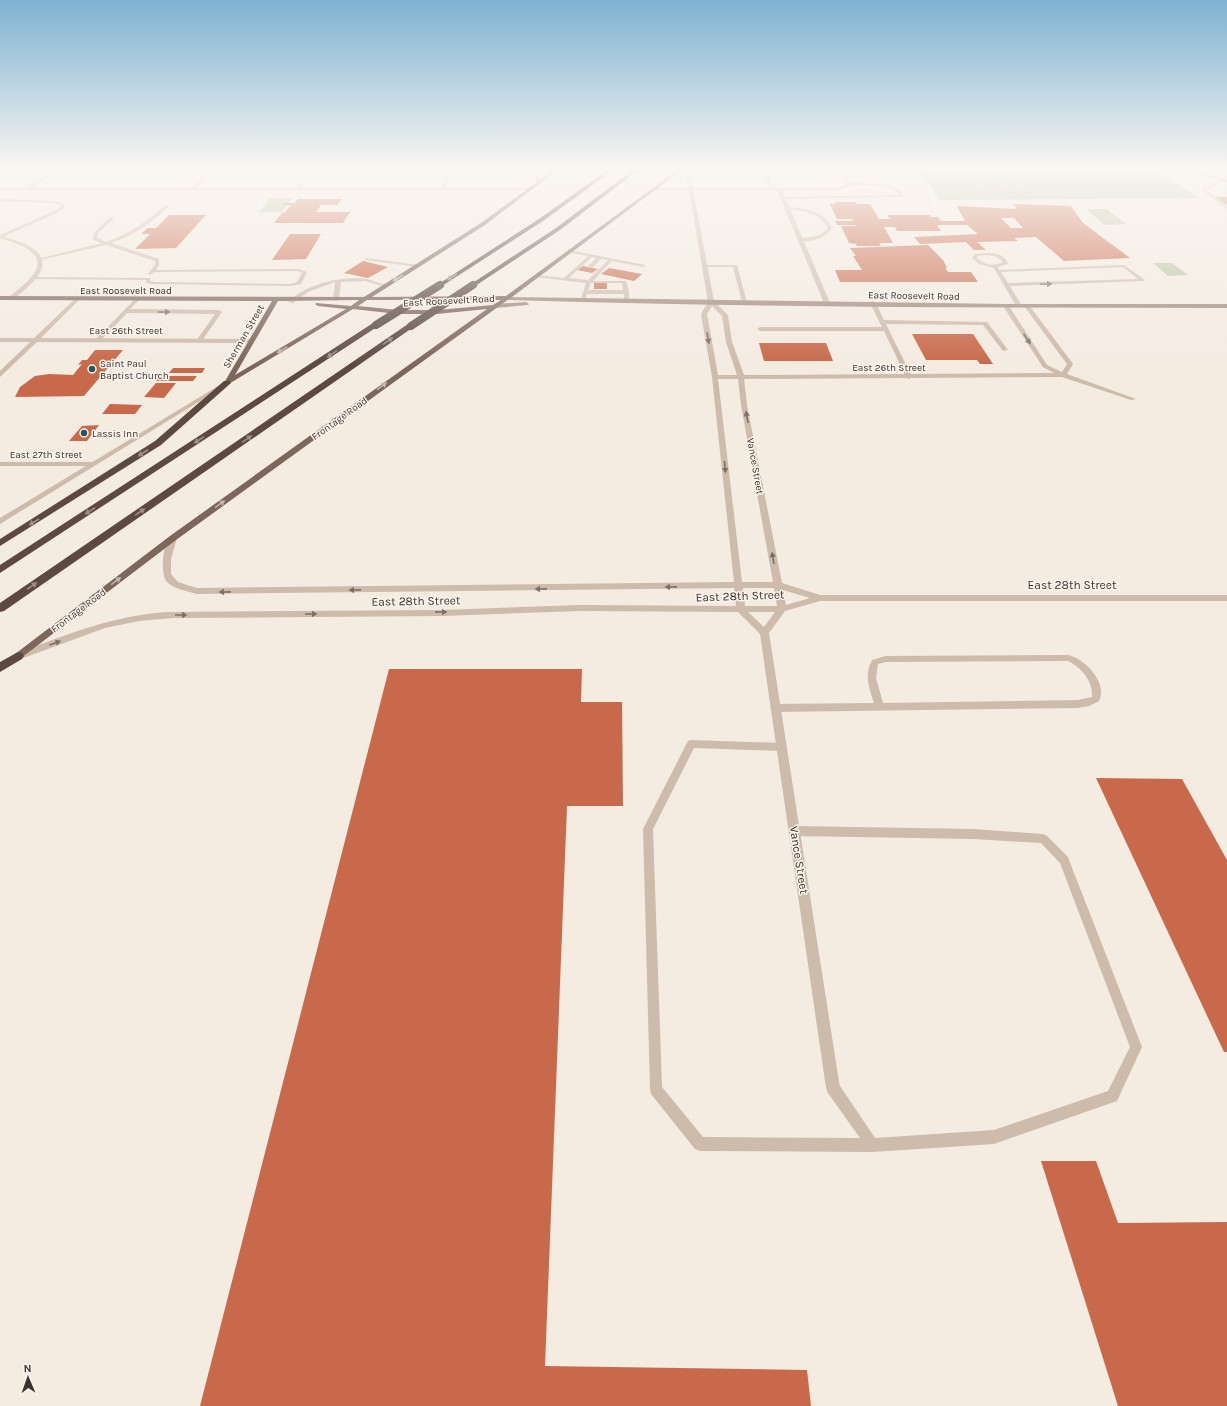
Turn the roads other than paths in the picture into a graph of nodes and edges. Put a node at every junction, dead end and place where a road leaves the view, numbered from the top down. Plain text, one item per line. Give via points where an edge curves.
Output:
1 (96, 235) edge
2 (127, 235) edge
3 (467, 235) edge
4 (518, 235) edge
5 (550, 235) edge
6 (591, 235) edge
7 (699, 235) edge
8 (799, 235) edge
9 (823, 235) edge
10 (0, 237) edge
11 (801, 240) junction
12 (104, 243) junction
13 (569, 251) junction
14 (591, 256) junction
15 (600, 257) junction
16 (40, 259) junction
17 (367, 259) dead end
18 (611, 260) junction
19 (392, 261) junction
20 (384, 266) dead end
21 (418, 266) junction
22 (643, 266) dead end
23 (705, 266) junction
24 (590, 267) dead end
25 (997, 269) junction
26 (152, 271) junction
27 (537, 276) junction
28 (581, 276) dead end
29 (32, 278) junction
30 (148, 279) junction
31 (565, 279) junction
32 (576, 280) junction
33 (340, 282) junction
34 (589, 282) junction
35 (1007, 285) junction
36 (386, 286) junction
37 (586, 292) junction
38 (626, 292) junction
39 (0, 298) edge
40 (11, 298) junction
41 (365, 298) junction
42 (507, 298) junction
43 (77, 299) junction
44 (137, 299) junction
45 (336, 299) junction
46 (276, 300) junction
47 (292, 300) junction
48 (582, 301) junction
49 (600, 301) junction
50 (627, 301) junction
51 (711, 302) junction
52 (745, 302) junction
53 (827, 303) junction
54 (873, 303) junction
55 (495, 306) junction
56 (1006, 306) junction
57 (1019, 306) junction
58 (1027, 306) junction
59 (1227, 306) edge
60 (351, 308) junction
61 (125, 311) junction
62 (882, 322) junction
63 (760, 329) dead end
64 (886, 329) junction
65 (0, 340) edge
66 (35, 340) junction
67 (97, 340) junction
68 (199, 341) junction
69 (251, 341) junction
70 (1005, 350) dead end
71 (0, 374) edge
72 (1063, 375) junction
73 (715, 377) junction
74 (741, 377) junction
75 (909, 377) junction
76 (227, 383) junction
77 (1133, 399) dead end
78 (0, 464) edge
79 (92, 464) junction
80 (0, 521) edge
81 (173, 538) junction
82 (0, 543) edge
83 (0, 570) edge
84 (778, 585) junction
85 (738, 586) junction
86 (820, 598) junction
87 (1227, 598) edge
88 (0, 608) edge
89 (782, 609) junction
90 (741, 610) junction
91 (764, 633) junction
92 (18, 656) junction
93 (0, 668) edge
94 (0, 671) edge
95 (880, 706) junction
96 (775, 708) junction
97 (782, 747) junction
98 (794, 831) junction
99 (833, 1088) joint
100 (872, 1145) junction

1 - 12 lane via 95,239
2 - 12 lane
3 - 21 main road
4 -> 83 highway, bridge
88 -> 5 highway, bridge via 411,326
6 - 13 main road, Frontage Road
7 - 23 street
8 - 11 street
9 - 11 lane via 818,238
10 - 16 street via 29,247
11 - 53 street
12 - 16 lane
12 - 26 lane via 157,260 157,265
13 - 14 lane
13 - 27 main road, Frontage Road
14 - 15 lane
14 - 31 lane
15 - 18 lane
15 - 24 lane
16 - 29 street via 40,268
17 - 19 lane
18 - 22 lane
18 - 34 lane
19 - 20 lane
19 - 21 lane
21 -> 36 main road
23 - 51 street
23 - 52 lane via 735,266
25 - 25 lane via 1006,261 1000,257 990,254 977,255 974,258 980,264
25 - 35 lane
35 -> 25 lane via 1143,280 1124,266
26 - 30 lane
26 - 30 lane via 305,272 299,283 290,285 154,284 148,282
27 - 31 lane
27 - 42 main road, Frontage Road
28 - 32 lane
29 - 30 lane
29 - 40 street
31 - 32 lane
32 - 34 lane
33 - 36 lane via 364,279
33 - 45 lane
33 - 47 lane via 316,287
34 - 37 lane
34 - 38 lane via 624,282
35 - 57 lane
36 - 41 main road
37 - 38 lane
37 - 48 lane
38 - 50 lane
39 - 40 main road, East Roosevelt Road
40 - 43 main road, East Roosevelt Road
41 - 42 main road, East Roosevelt Road
41 - 45 main road, East Roosevelt Road
41 - 60 main road
42 - 48 main road, East Roosevelt Road
42 - 55 main road, Frontage Road
43 - 44 main road, East Roosevelt Road
43 - 66 street
44 - 46 main road, East Roosevelt Road
44 - 61 lane
45 - 47 main road, East Roosevelt Road
46 - 47 main road, East Roosevelt Road
46 - 69 main road, Sherman Street
47 - 60 main road, East Roosevelt Road
48 - 49 main road, East Roosevelt Road
49 - 50 main road, East Roosevelt Road
49 - 55 main road, East Roosevelt Road
50 - 51 main road, East Roosevelt Road
51 - 52 main road, East Roosevelt Road
51 -> 73 street via 704,314
51 - 74 street, Vance Street via 725,315 729,342
52 - 53 main road, East Roosevelt Road
53 - 54 main road, East Roosevelt Road
54 - 56 main road, East Roosevelt Road
54 - 62 lane
55 - 60 main road, East Roosevelt Road via 426,312
81 -> 55 main road, Frontage Road
56 - 57 main road, East Roosevelt Road
56 -> 72 street via 1045,366
57 - 58 main road, East Roosevelt Road
58 - 59 main road, East Roosevelt Road
58 - 72 street via 1070,364
60 -> 76 main road
61 - 67 lane
61 -> 68 lane via 219,312
62 - 64 lane
62 - 70 lane via 985,322
63 - 64 lane
64 - 75 lane
65 - 66 street, East 26th Street
66 - 67 street, East 26th Street
66 - 71 street
67 - 68 street, East 26th Street
68 - 69 street, East 26th Street
69 - 76 main road, Sherman Street
72 - 75 street, East 26th Street
72 - 77 street
73 - 74 street, East 26th Street
73 -> 85 street
74 - 75 street, East 26th Street
84 -> 74 street, Vance Street
76 - 79 street
76 -> 82 highway via 158,443
78 - 79 street, East 27th Street
79 - 80 street
85 -> 81 street, East 28th Street via 197,591 183,589 169,580 165,571
92 -> 81 main road, Frontage Road
84 - 85 street, East 28th Street
84 - 86 street, East 28th Street
84 - 89 street, Vance Street
85 - 90 street
86 - 87 street, East 28th Street
86 - 89 street, East 28th Street
89 - 90 street, East 28th Street
89 - 91 street
90 - 91 street
92 -> 90 street, East 28th Street via 88,630 118,622 173,615 580,608
91 - 96 street, Vance Street
92 - 93 highway
92 - 94 street, Frontage Road
95 - 95 lane via 1083,704 1092,702 1098,693 1084,666 1069,658 886,659 875,662 872,666 871,674
95 - 96 lane
96 - 97 street, Vance Street
97 - 98 street, Vance Street
97 - 100 lane via 691,744 648,829 656,1089 700,1144
98 - 99 street, Vance Street
98 - 100 lane via 973,834 1043,839 1064,860 1136,1047 1112,1096 994,1137
99 - 100 lane

